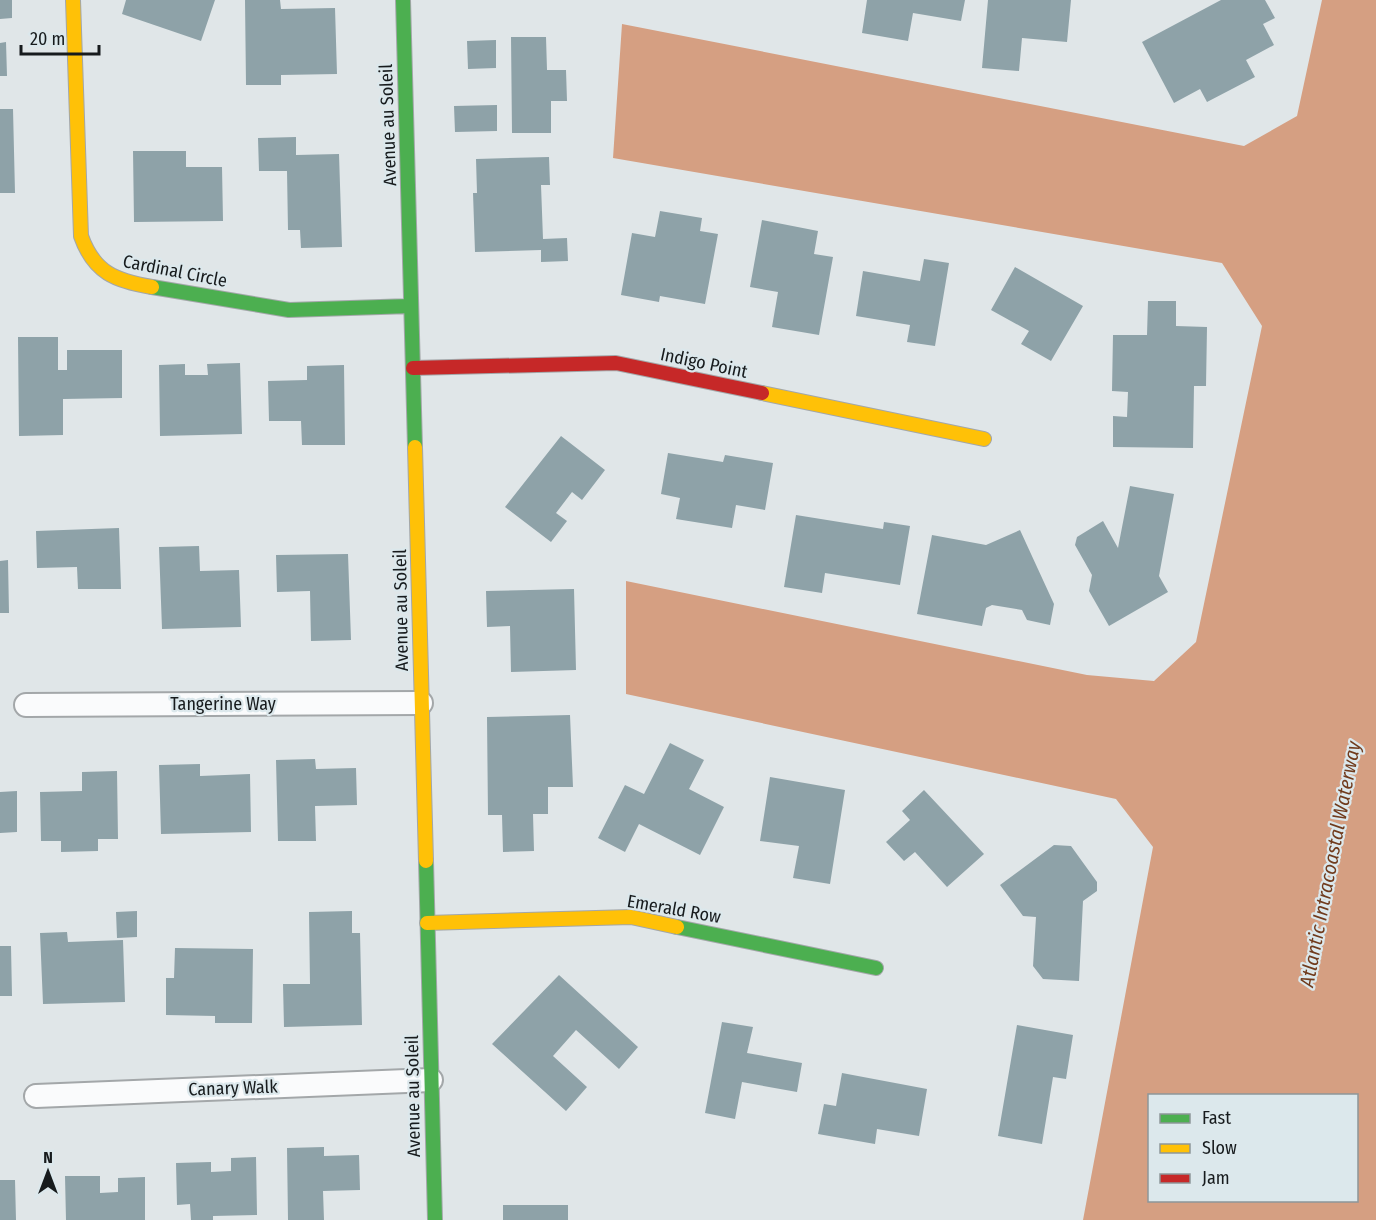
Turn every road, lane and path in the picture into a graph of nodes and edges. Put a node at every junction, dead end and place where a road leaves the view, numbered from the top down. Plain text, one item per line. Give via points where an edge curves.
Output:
1 (73, 0) edge
2 (403, 0) edge
3 (411, 306) junction
4 (413, 368) junction
5 (984, 439) dead end
6 (421, 703) junction
7 (26, 705) dead end
8 (427, 923) junction
9 (876, 968) dead end
10 (431, 1080) junction
11 (36, 1096) dead end
12 (435, 1220) edge

1 - 3 street, Cardinal Circle via 79,226 82,245 106,274 123,282 289,310
2 - 3 street, Avenue au Soleil
3 - 4 street, Avenue au Soleil
4 - 5 street, Indigo Point via 616,363
4 - 6 street, Avenue au Soleil
6 - 7 street, Tangerine Way
6 - 8 street, Avenue au Soleil
8 - 9 street, Emerald Row via 631,917
8 - 10 street, Avenue au Soleil
10 - 11 street, Canary Walk
10 - 12 street, Avenue au Soleil

